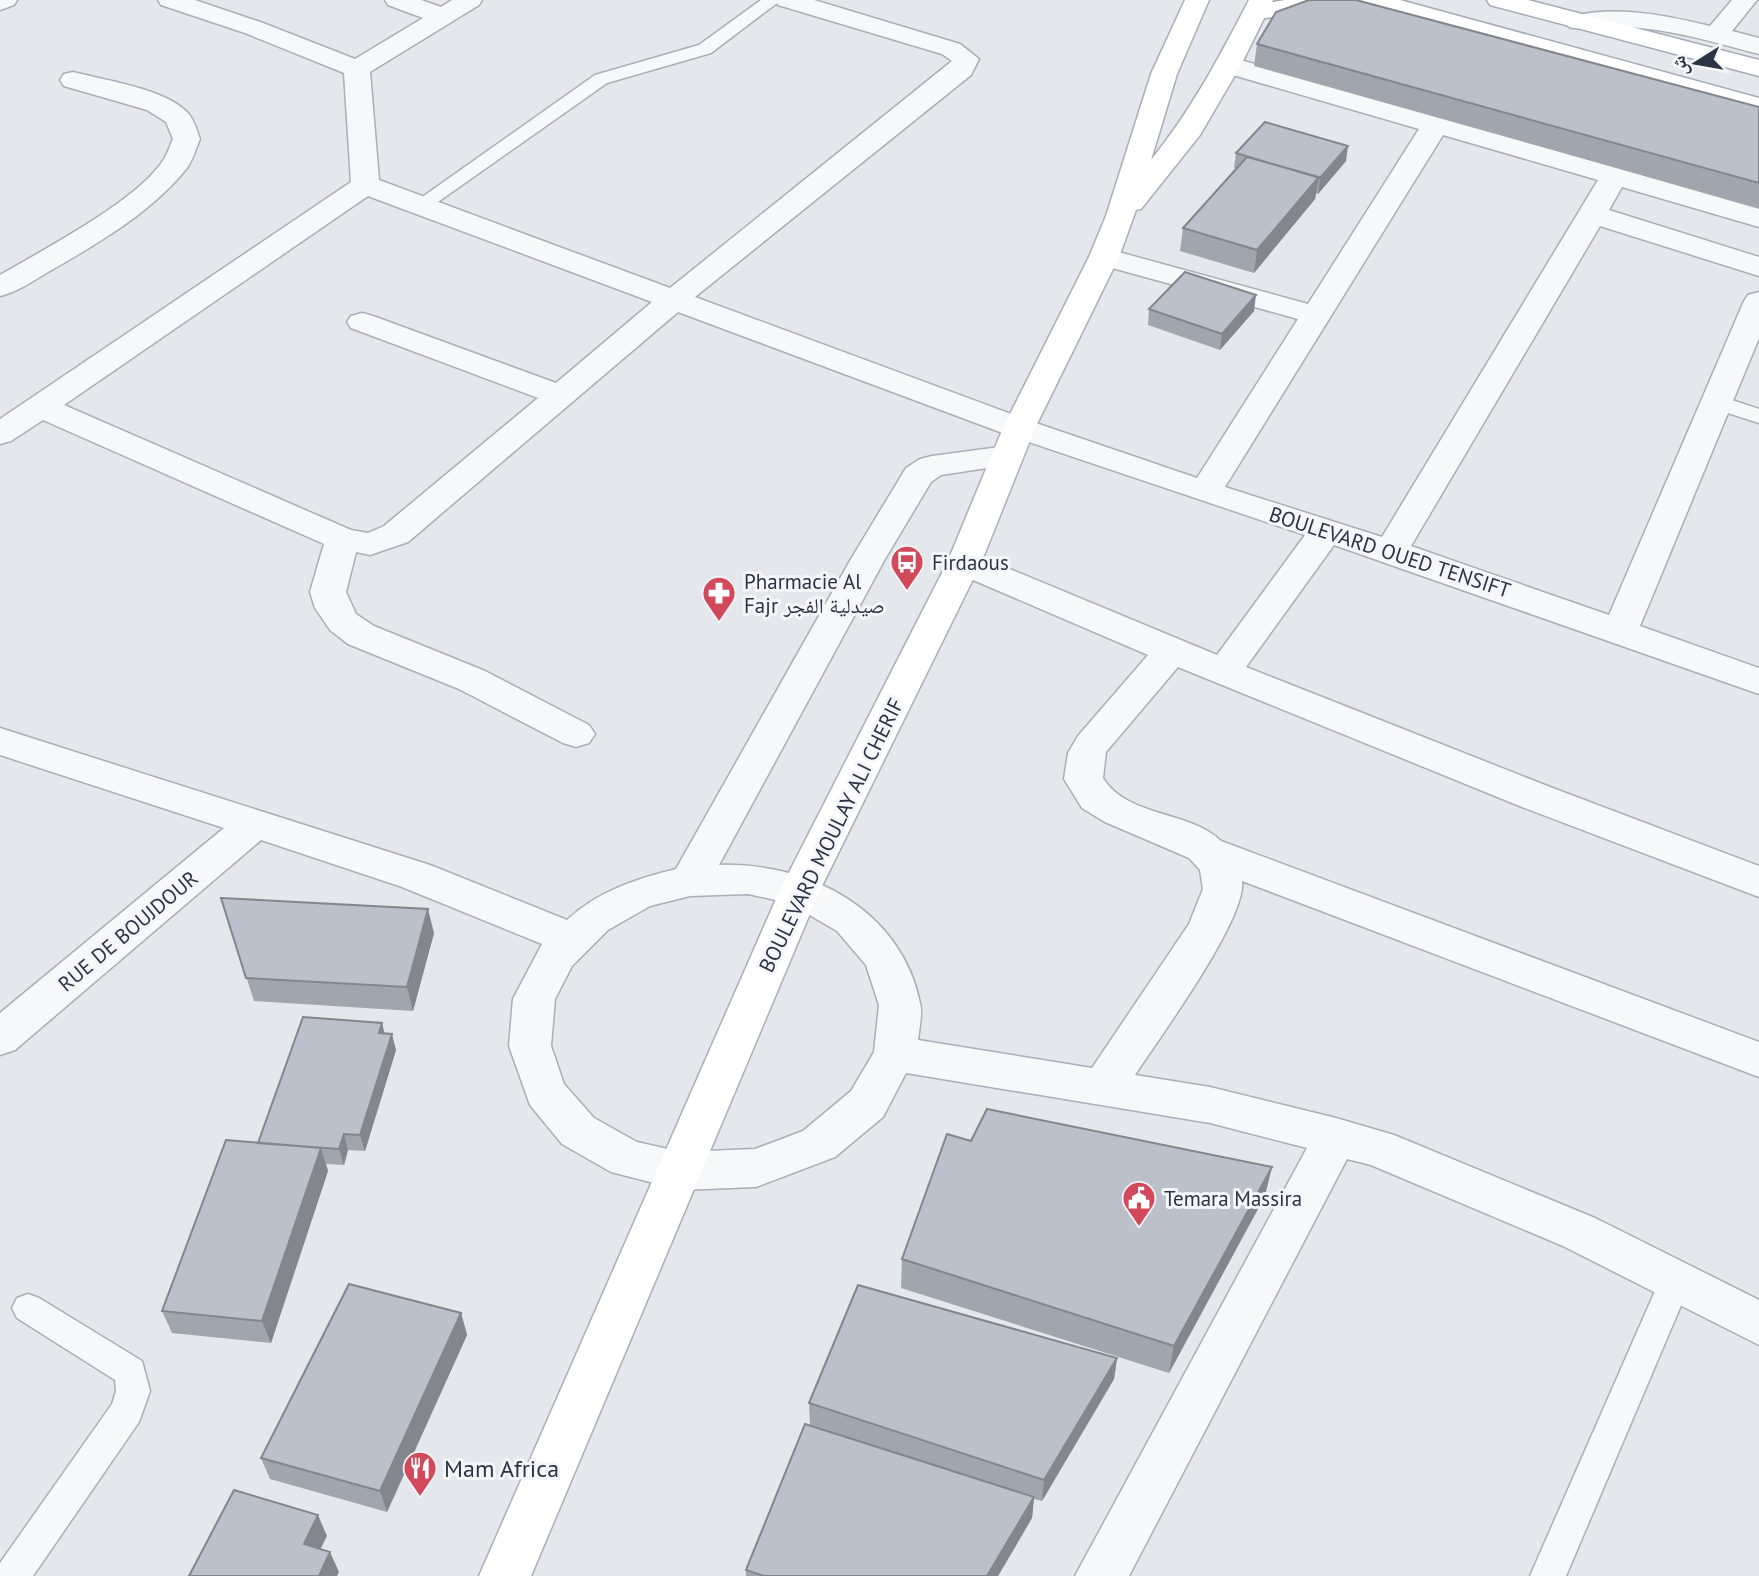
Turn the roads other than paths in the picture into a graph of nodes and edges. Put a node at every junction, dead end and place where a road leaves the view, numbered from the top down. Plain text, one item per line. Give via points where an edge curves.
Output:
1 (5, 0) edge
2 (170, 0) edge
3 (397, 0) edge
4 (470, 0) edge
5 (772, 0) edge
6 (787, 0) edge
7 (1351, 0) edge
8 (1372, 0) edge
9 (1499, 0) edge
10 (1745, 0) edge
11 (0, 2) edge
12 (1190, 5) edge
13 (1259, 6) edge
14 (443, 16) junction
15 (1578, 22) junction
16 (1716, 36) junction
17 (1759, 46) edge
18 (1228, 65) junction
19 (1759, 68) edge
20 (357, 69) junction
21 (73, 80) dead end
22 (1759, 106) edge
23 (1436, 124) junction
24 (1615, 176) junction
25 (365, 185) junction
26 (421, 205) junction
27 (1592, 214) junction
28 (1120, 216) junction
29 (1759, 218) edge
30 (1104, 257) junction
31 (1759, 267) edge
32 (0, 288) edge
33 (672, 301) junction
34 (1759, 303) edge
35 (1316, 315) junction
36 (362, 322) dead end
37 (560, 394) junction
38 (1717, 402) junction
39 (41, 407) junction
40 (1759, 416) edge
41 (0, 435) edge
42 (1013, 442) junction
43 (1205, 492) junction
44 (1327, 530) junction
45 (343, 539) junction
46 (1391, 551) junction
47 (964, 562) junction
48 (1620, 631) junction
49 (1172, 651) junction
50 (1225, 670) junction
51 (1759, 681) edge
52 (576, 733) dead end
53 (0, 741) edge
54 (256, 823) junction
55 (1211, 853) junction
56 (690, 881) junction
57 (1759, 882) edge
58 (800, 890) junction
59 (573, 939) junction
60 (0, 1038) edge
61 (895, 1054) junction
62 (1759, 1060) edge
63 (1102, 1089) junction
64 (1336, 1136) junction
65 (681, 1171) junction
66 (1675, 1282) junction
67 (28, 1308) dead end
68 (1759, 1324) edge
69 (12, 1576) edge
70 (505, 1576) edge
71 (1101, 1576) edge
72 (1548, 1576) edge

1 - 11 street
2 - 20 street
3 - 14 street
4 - 14 street
5 - 26 lane via 705,50 601,79
6 - 33 street via 951,49 962,55 964,64
7 - 13 main road
8 - 22 main road
9 - 15 main road
10 - 16 street
12 - 28 main road, BOULEVARD MOULAY ALI CHERIF
13 - 18 main road, BOULEVARD MOULAY ALI CHERIF
14 - 20 street
15 - 16 street via 1617,17
15 - 19 main road
16 - 17 street
18 - 23 street
18 - 28 main road, BOULEVARD MOULAY ALI CHERIF via 1186,135
20 - 25 street
21 - 32 street via 150,102 178,118 188,144 169,175 145,197
23 - 24 street
23 - 35 street
24 - 27 street
24 - 29 street
25 - 26 street, BOULEVARD OUED TENSIFT
25 - 39 street
26 - 33 street, BOULEVARD OUED TENSIFT
27 - 31 street
27 - 46 street
28 - 30 main road, BOULEVARD MOULAY ALI CHERIF
30 - 35 street
30 - 42 main road, BOULEVARD MOULAY ALI CHERIF
33 - 37 street
33 - 42 street, BOULEVARD OUED TENSIFT
34 - 38 street
35 - 43 street
36 - 37 street
37 - 45 street via 396,534 370,544
38 - 40 lane
38 - 48 street
39 - 41 street
39 - 45 street
42 - 43 street, BOULEVARD OUED TENSIFT
42 - 47 main road, BOULEVARD MOULAY ALI CHERIF
42 - 56 street via 932,466 918,475 904,494
43 - 44 street, BOULEVARD OUED TENSIFT
44 - 46 street, BOULEVARD OUED TENSIFT
44 - 50 street
45 - 52 street via 328,592 343,622 361,635 472,680
46 - 48 street, BOULEVARD OUED TENSIFT
47 - 49 street
47 - 58 main road, BOULEVARD MOULAY ALI CHERIF
48 - 51 street, BOULEVARD OUED TENSIFT
49 - 50 street
49 - 55 street via 1087,751 1082,773 1088,792 1108,807
50 - 57 street
53 - 54 street
54 - 59 street via 416,876
54 - 60 street, RUE DE BOUJDOUR
55 - 62 street
55 - 63 street via 1222,870 1223,889 1206,930
56 - 58 street via 748,879
56 - 59 street via 638,894 594,919
58 - 61 street via 851,920 884,958 900,1005
58 - 65 main road, BOULEVARD MOULAY ALI CHERIF
59 - 65 street via 557,955 534,999 530,1046 545,1092 578,1132 627,1159
61 - 63 street
61 - 65 street via 867,1104 819,1144 756,1168
63 - 64 street via 1209,1105
64 - 66 street via 1378,1148 1579,1232
64 - 71 street
65 - 70 main road, BOULEVARD MOULAY ALI CHERIF
66 - 68 street
66 - 72 lane
67 - 69 lane via 130,1372 133,1391 127,1410

